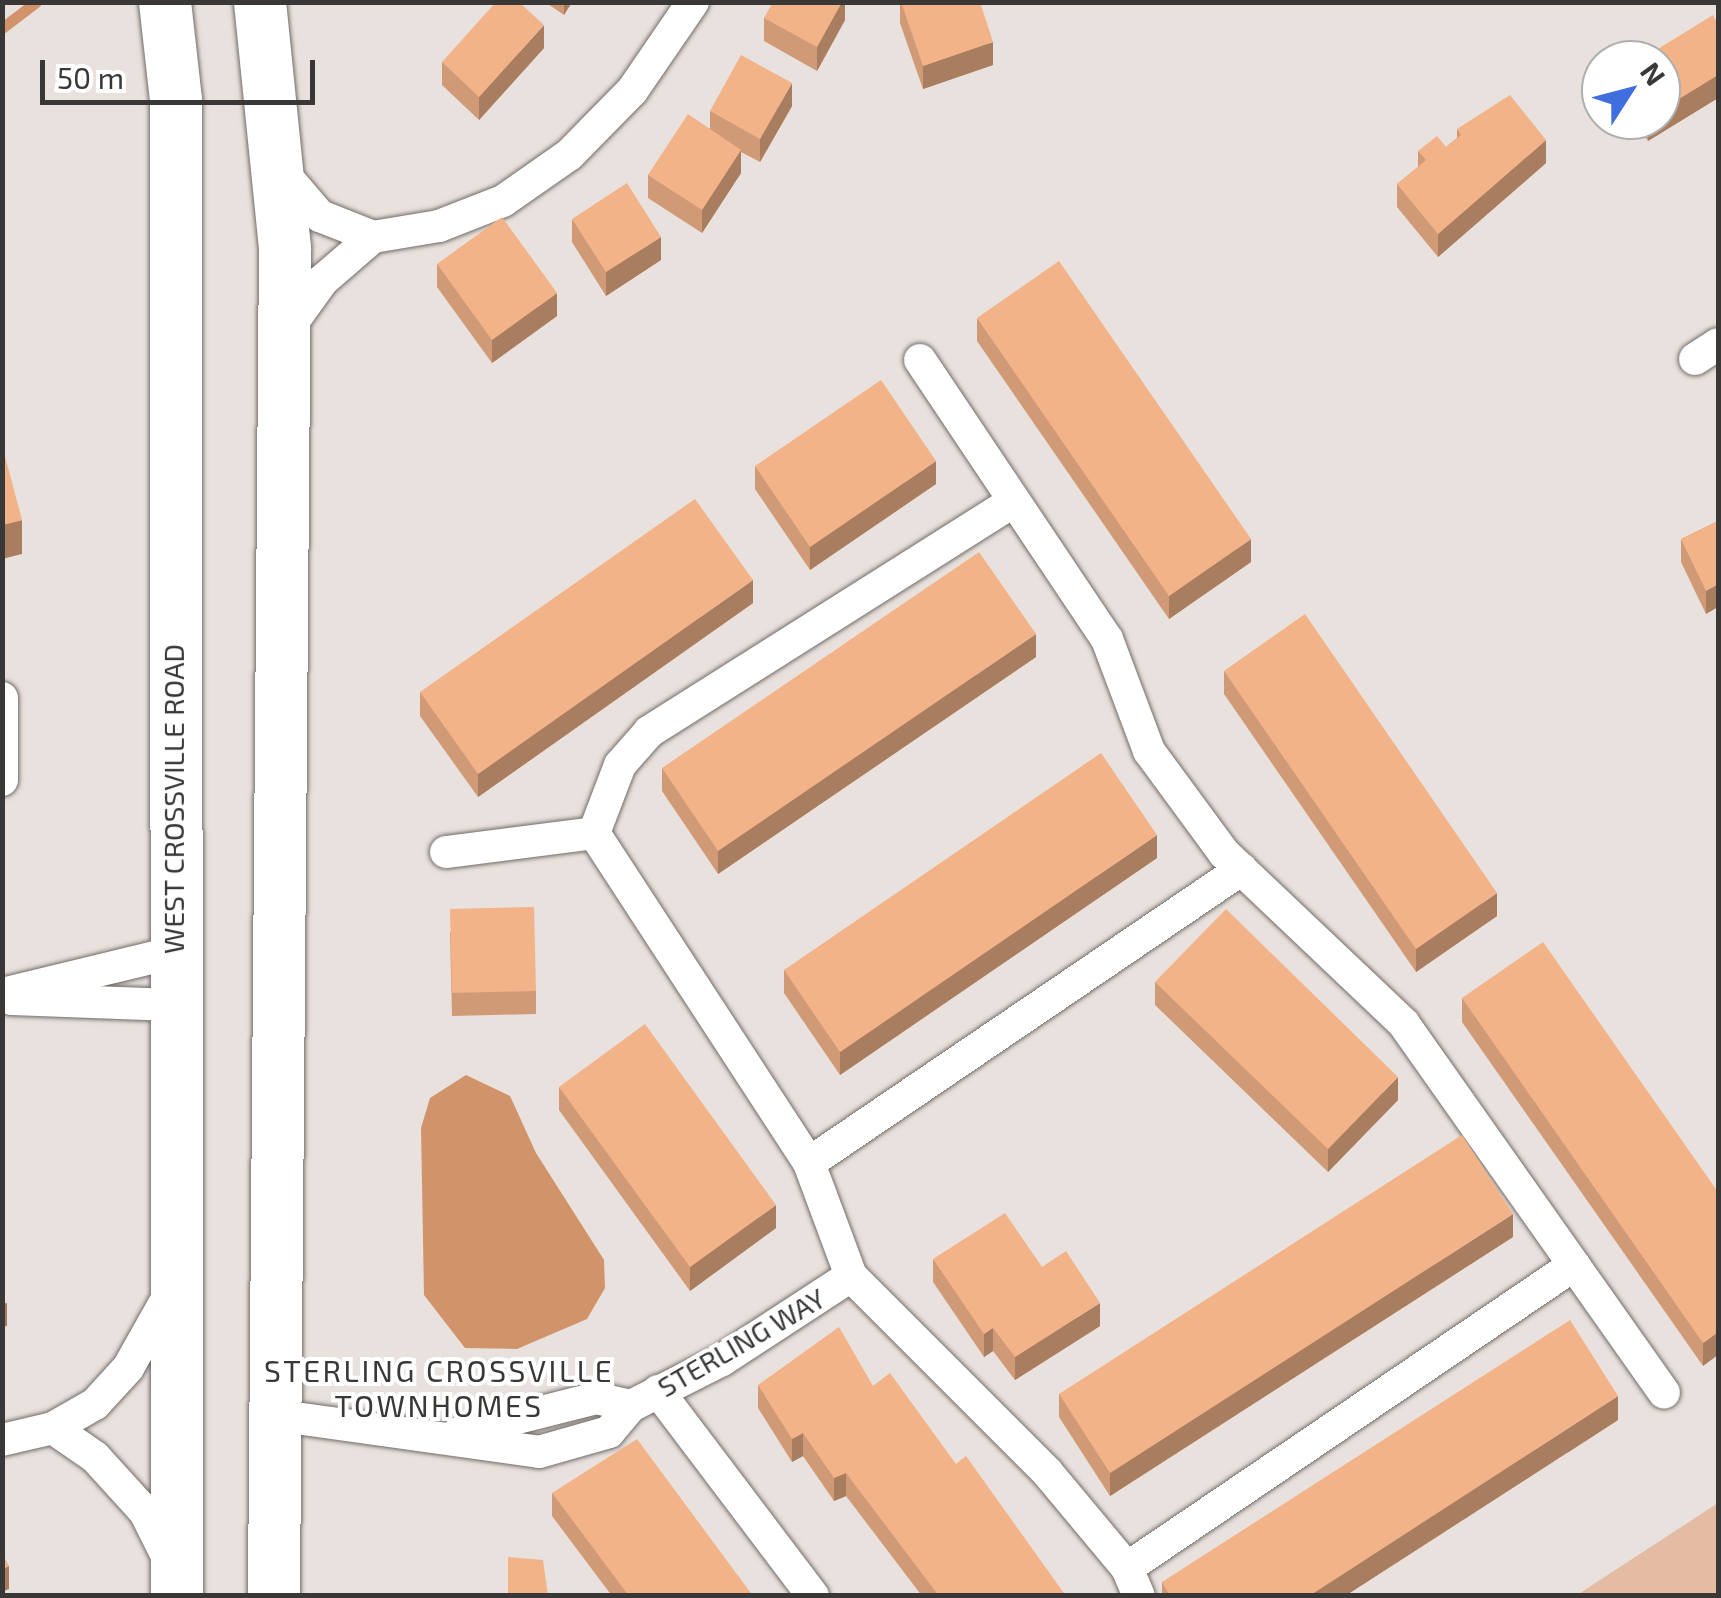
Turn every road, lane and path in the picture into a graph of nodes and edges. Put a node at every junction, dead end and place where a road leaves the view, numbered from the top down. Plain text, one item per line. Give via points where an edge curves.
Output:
1 (165, 2) edge
2 (260, 2) edge
3 (693, 2) edge
4 (276, 164) junction
5 (372, 237) junction
6 (284, 334) junction
7 (920, 360) dead end
8 (1014, 501) junction
9 (2, 698) edge
10 (2, 780) edge
11 (594, 833) junction
12 (446, 852) dead end
13 (1242, 869) junction
14 (172, 953) junction
15 (2, 996) edge
16 (172, 1005) junction
17 (809, 1163) junction
18 (1574, 1266) junction
19 (851, 1276) junction
20 (176, 1282) junction
21 (1664, 1393) dead end
22 (644, 1399) junction
23 (274, 1415) junction
24 (53, 1428) junction
25 (2, 1440) edge
26 (1133, 1582) edge
27 (176, 1586) edge
28 (274, 1596) edge
29 (812, 1596) edge

1 - 14 main road, WEST CROSSVILLE ROAD via 176,100
2 - 4 main road
3 - 5 street via 632,91 569,155 504,201 439,226
4 - 5 street via 320,216
4 - 6 main road
5 - 6 street via 323,280
6 - 23 main road
7 - 8 street
8 - 11 street via 649,732 620,765
8 - 13 street via 1106,639 1149,751
9 - 10 street
11 - 12 street
11 - 17 street
13 - 17 street
13 - 18 street via 1404,1024
14 - 15 street
14 - 16 main road, WEST CROSSVILLE ROAD
15 - 16 street
16 - 20 main road, WEST CROSSVILLE ROAD
17 - 19 street
18 - 21 street
18 - 26 street
19 - 22 street, STERLING WAY via 722,1360
19 - 26 street via 1047,1472
20 - 24 street via 128,1368 95,1404
20 - 27 main road, WEST CROSSVILLE ROAD
22 - 23 street, STERLING WAY via 609,1432 539,1452
22 - 29 street
23 - 28 main road
24 - 25 street
24 - 27 street via 95,1457 145,1512

